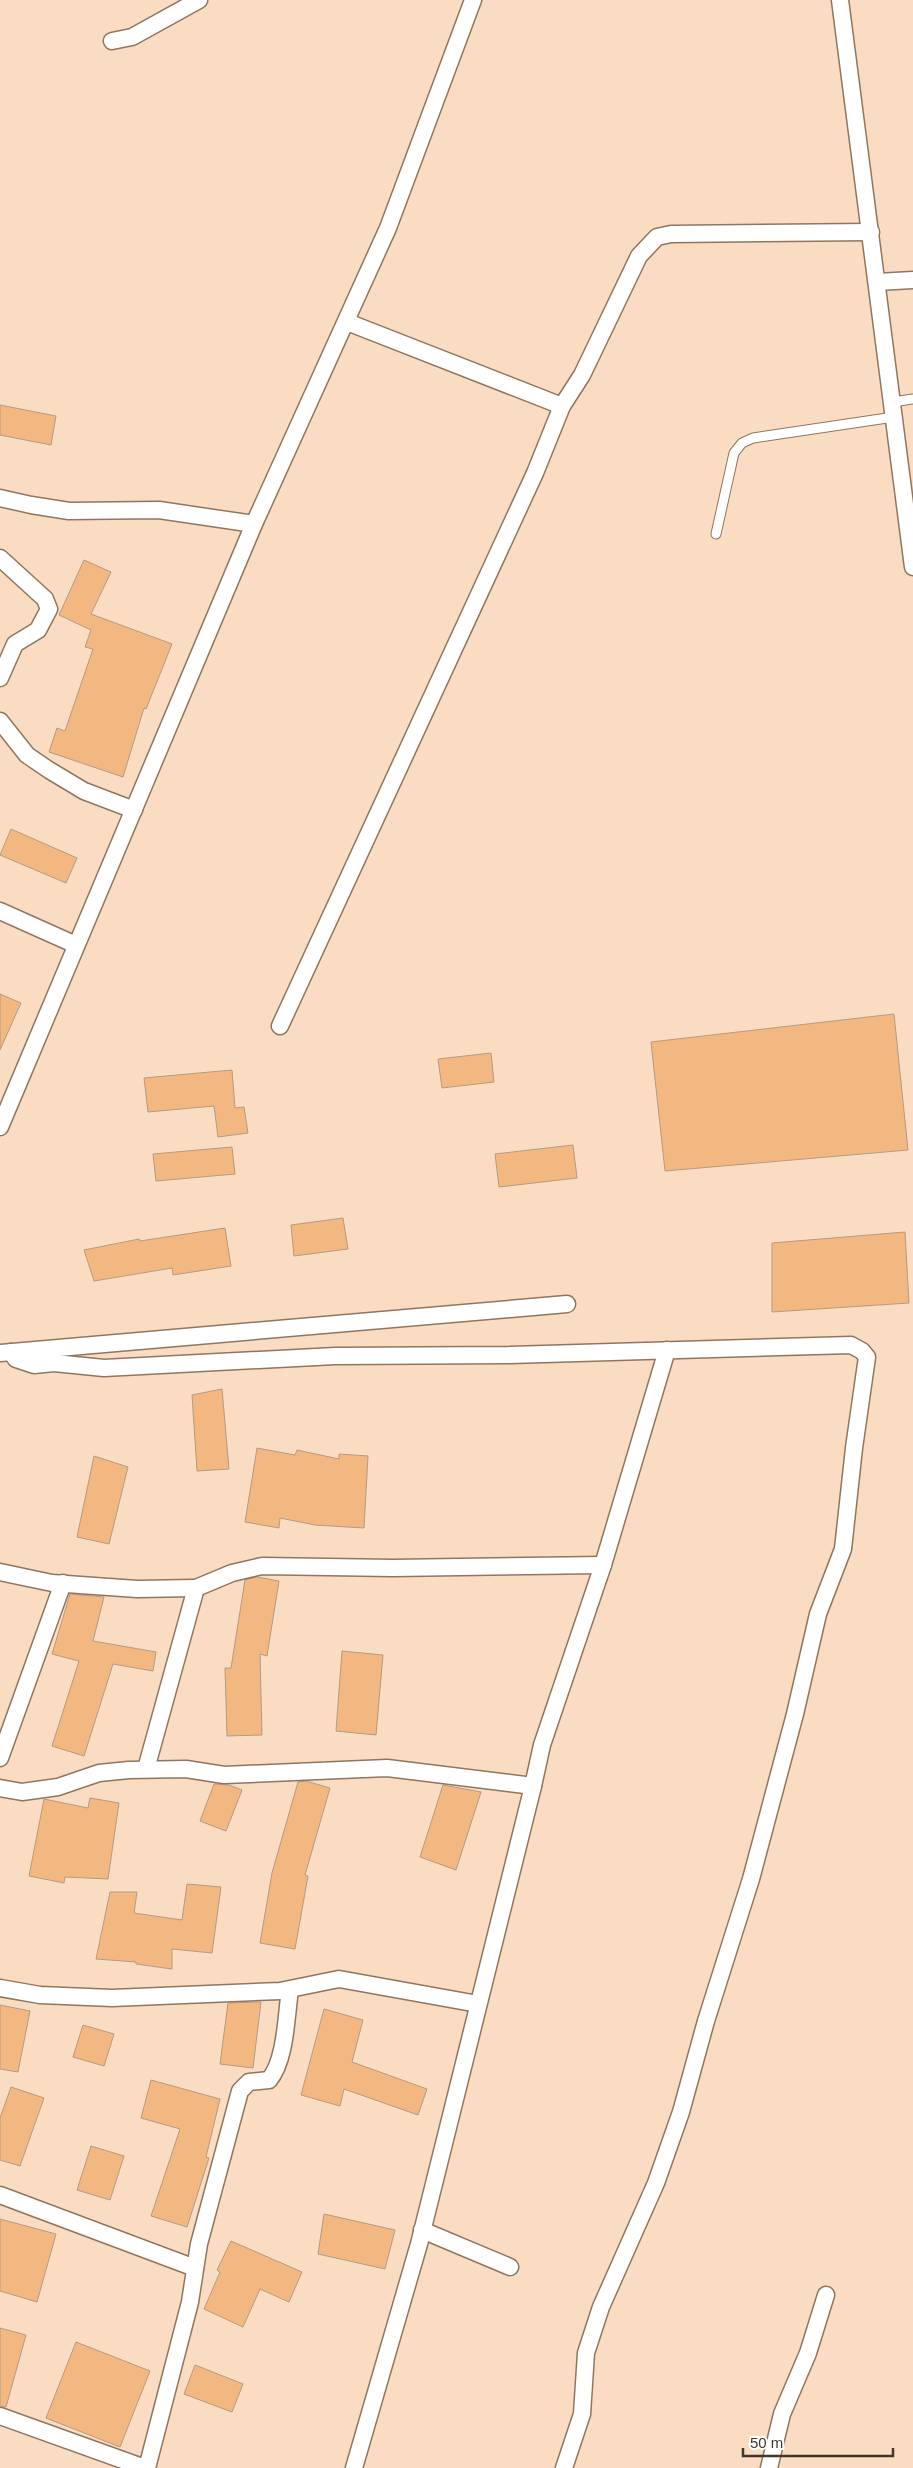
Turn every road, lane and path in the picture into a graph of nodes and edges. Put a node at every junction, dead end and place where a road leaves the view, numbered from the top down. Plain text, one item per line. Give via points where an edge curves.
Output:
1 (199, 0) edge
2 (473, 0) edge
3 (840, 0) edge
4 (112, 41) dead end
5 (871, 232) junction
6 (913, 280) edge
7 (877, 282) junction
8 (347, 322) junction
9 (913, 399) edge
10 (562, 406) junction
11 (893, 410) junction
12 (1, 500) edge
13 (254, 524) junction
14 (716, 534) dead end
15 (0, 558) edge
16 (913, 567) edge
17 (0, 678) edge
18 (0, 721) edge
19 (134, 810) junction
20 (0, 911) edge
21 (76, 945) junction
22 (280, 1026) dead end
23 (0, 1127) edge
24 (567, 1304) dead end
25 (667, 1350) junction
26 (6, 1353) edge
27 (604, 1565) junction
28 (0, 1572) edge
29 (63, 1584) junction
30 (196, 1588) junction
31 (0, 1758) edge
32 (146, 1769) junction
33 (533, 1786) junction
34 (0, 1788) edge
35 (0, 1988) edge
36 (290, 1990) junction
37 (478, 2004) junction
38 (0, 2195) edge
39 (422, 2230) junction
40 (510, 2267) dead end
41 (195, 2268) junction
42 (826, 2295) dead end
43 (0, 2416) edge
44 (146, 2468) edge
45 (354, 2468) edge
46 (564, 2468) edge
47 (769, 2468) edge

1 - 4 street via 132,37
2 - 8 street via 388,228
3 - 5 street
5 - 7 street
5 - 10 street via 656,236 639,256 582,375
6 - 7 street
7 - 11 street
8 - 10 street
8 - 13 street
9 - 11 lane
10 - 22 street via 527,491
11 - 14 lane via 753,438 742,443 734,453
11 - 16 street
12 - 13 street via 69,511 159,510
13 - 19 street
15 - 17 street via 45,599 50,609 38,630 15,644
18 - 19 street via 27,755 48,770 84,791
19 - 21 street
20 - 21 street
21 - 23 street
24 - 26 street
25 - 26 street via 335,1356 104,1368 54,1363 34,1365
25 - 27 street
25 - 46 street via 851,1345 867,1357 867,1366 843,1549 818,1614 796,1714 751,1878 680,2112 656,2183 601,2307 586,2354 582,2414
27 - 30 street via 262,1566 232,1573
27 - 33 street via 549,1724
28 - 29 street
29 - 30 street via 137,1589
29 - 31 street
30 - 32 street
32 - 33 street via 186,1769 224,1775 387,1768
32 - 34 street via 99,1773 49,1788 22,1792
33 - 37 street
35 - 36 street via 40,1995 112,1998
36 - 37 street via 338,1978
36 - 41 street via 280,2061 274,2074 269,2080 250,2082 240,2091 198,2244
37 - 39 street
38 - 41 street
39 - 40 street
39 - 45 street
41 - 44 street via 190,2302
42 - 47 street via 808,2353 782,2414
43 - 44 street

